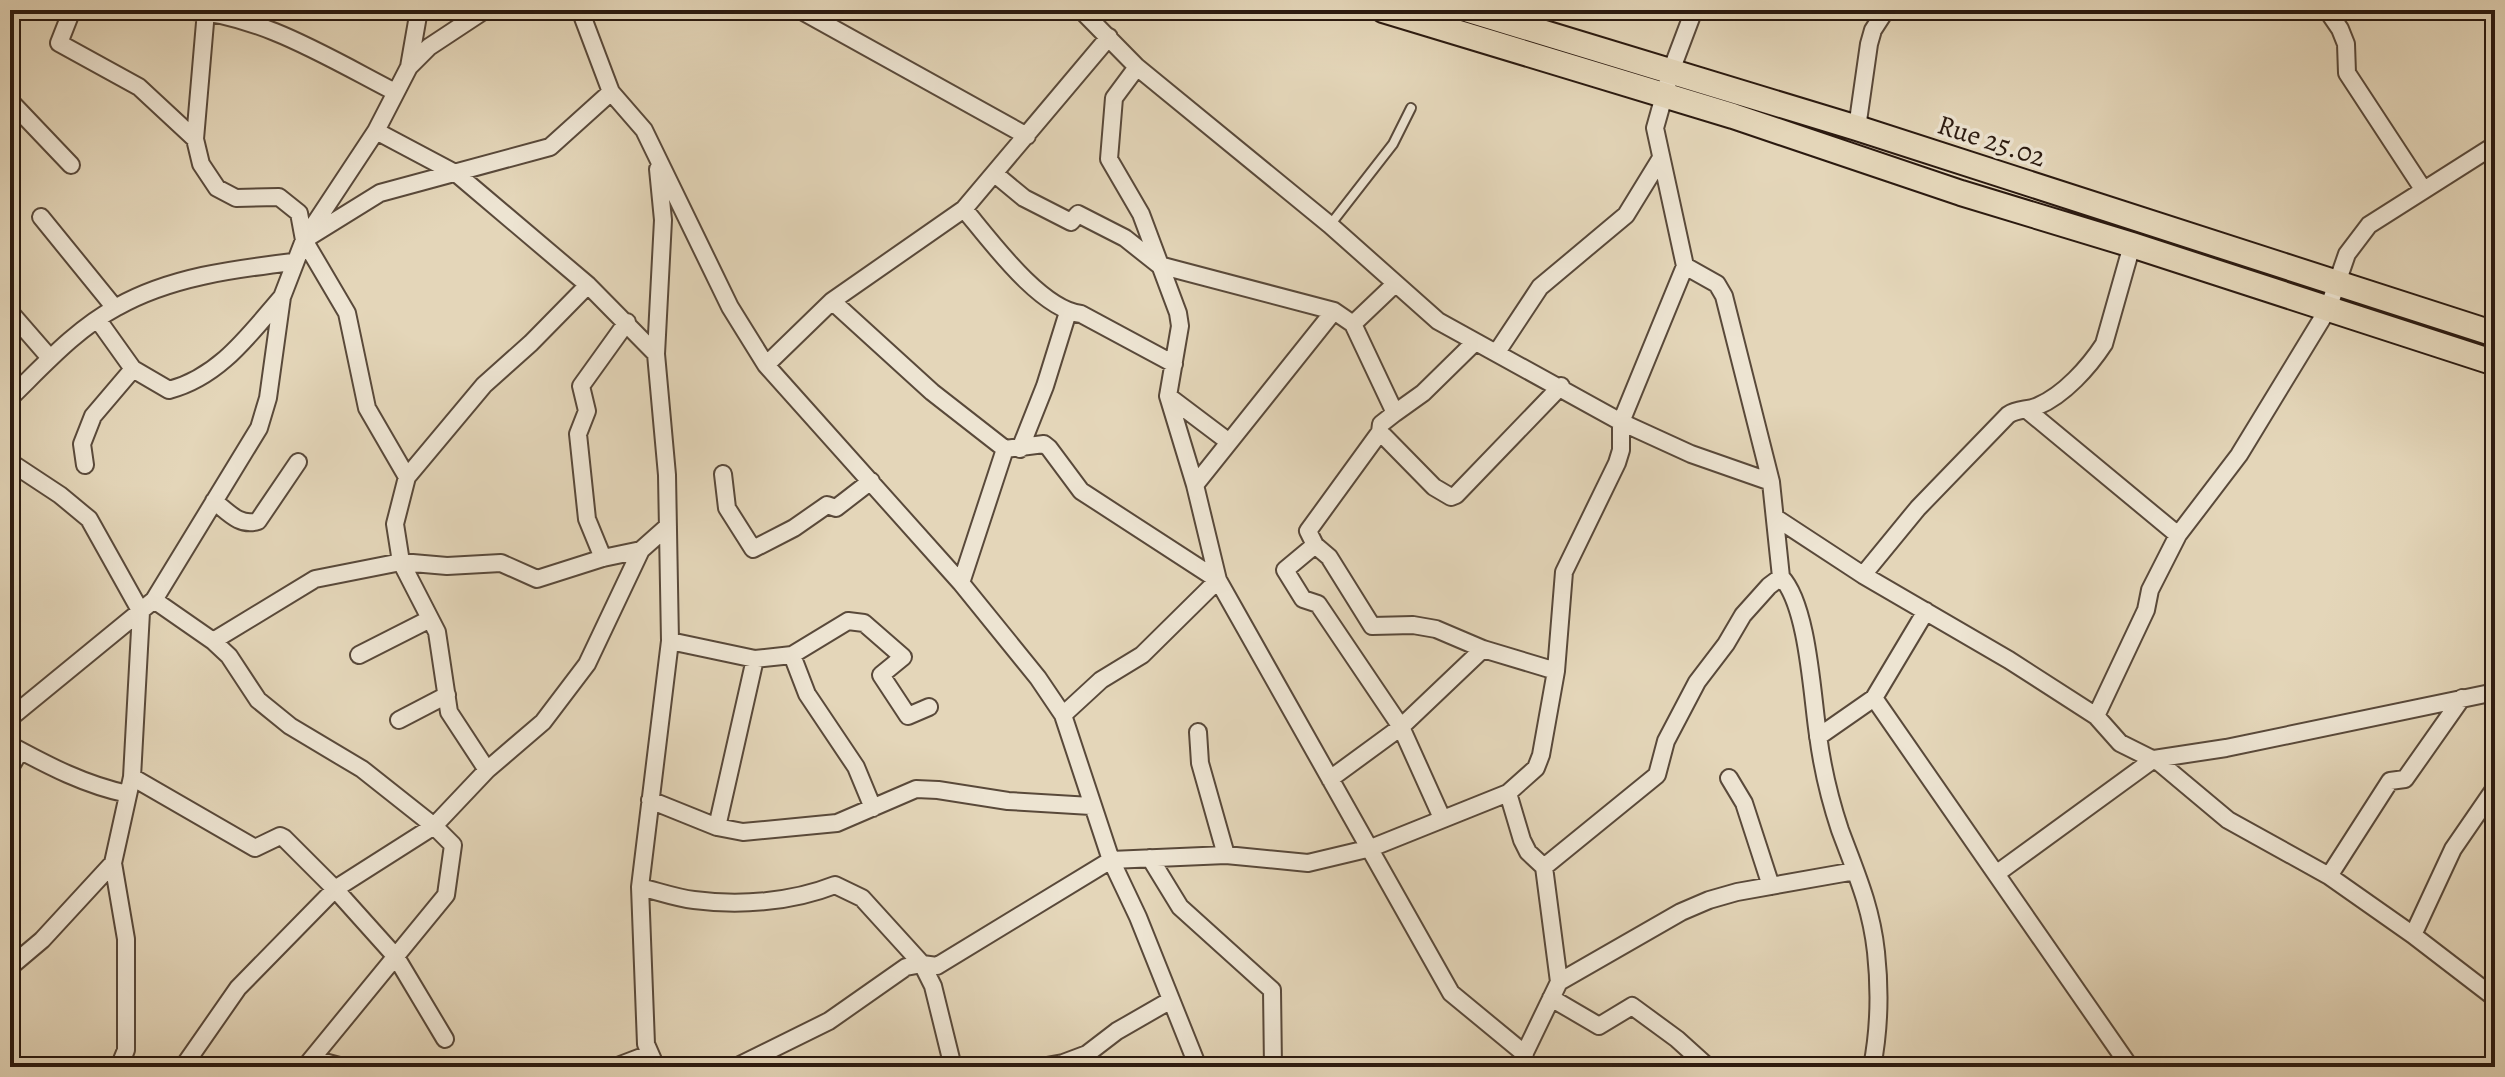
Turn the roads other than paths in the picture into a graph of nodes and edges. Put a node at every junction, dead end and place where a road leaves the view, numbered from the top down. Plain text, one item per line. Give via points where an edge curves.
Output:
1 (72, 10) edge
2 (181, 10) edge
3 (419, 10) edge
4 (485, 10) edge
5 (580, 10) edge
6 (800, 10) edge
7 (1081, 10) edge
8 (1383, 10) edge
9 (1469, 10) edge
10 (1694, 10) edge
11 (1886, 10) edge
12 (2327, 10) edge
13 (206, 11) edge
14 (1109, 37) junction
15 (409, 67) junction
16 (1137, 67) junction
17 (1671, 71) junction
18 (395, 92) junction
19 (611, 92) junction
20 (1665, 96) junction
21 (10, 101) edge
22 (1411, 108) dead end
23 (1857, 128) junction
24 (376, 131) junction
25 (1027, 136) junction
26 (195, 139) junction
27 (2495, 145) edge
28 (657, 156) junction
29 (1661, 158) junction
30 (71, 165) dead end
31 (457, 174) junction
32 (995, 174) junction
33 (2423, 189) junction
34 (964, 209) junction
35 (41, 217) dead end
36 (1330, 225) junction
37 (304, 240) junction
38 (2132, 245) junction
39 (293, 262) junction
40 (1159, 265) junction
41 (1685, 266) junction
42 (2337, 281) junction
43 (1395, 284) junction
44 (588, 285) junction
45 (282, 297) junction
46 (832, 301) junction
47 (115, 308) junction
48 (2328, 309) junction
49 (1334, 311) junction
50 (10, 312) edge
51 (1068, 312) junction
52 (98, 320) junction
53 (627, 322) junction
54 (1353, 324) junction
55 (2495, 334) edge
56 (1475, 342) junction
57 (1497, 352) junction
58 (656, 354) junction
59 (50, 358) junction
60 (2495, 363) edge
61 (1174, 364) junction
62 (766, 365) junction
63 (133, 369) junction
64 (1561, 386) junction
65 (1168, 396) junction
66 (10, 398) edge
67 (2027, 410) junction
68 (1395, 413) junction
69 (1621, 422) junction
70 (1380, 432) junction
71 (1229, 442) junction
72 (1012, 449) junction
73 (298, 462) dead end
74 (85, 465) dead end
75 (13, 470) edge
76 (723, 474) dead end
77 (407, 477) junction
78 (871, 481) junction
79 (1771, 482) junction
80 (1195, 485) junction
81 (214, 501) junction
82 (1776, 518) junction
83 (668, 526) junction
84 (2178, 535) junction
85 (1315, 545) junction
86 (641, 550) junction
87 (603, 558) junction
88 (401, 562) junction
89 (1863, 575) junction
90 (1781, 577) junction
91 (1218, 580) junction
92 (961, 583) junction
93 (154, 600) junction
94 (1926, 611) junction
95 (141, 612) junction
96 (430, 619) junction
97 (213, 641) junction
98 (670, 641) junction
99 (1483, 649) junction
100 (359, 655) dead end
101 (792, 655) junction
102 (755, 659) junction
103 (1556, 671) junction
104 (2495, 692) edge
105 (447, 695) junction
106 (1874, 698) junction
107 (2462, 698) junction
108 (929, 707) dead end
109 (1063, 715) junction
110 (2096, 716) junction
111 (10, 718) edge
112 (399, 720) dead end
113 (1401, 727) junction
114 (1198, 732) dead end
115 (1818, 737) junction
116 (15, 748) edge
117 (2154, 759) junction
118 (10, 768) edge
119 (487, 770) junction
120 (1729, 778) dead end
121 (1330, 779) junction
122 (130, 786) junction
123 (2495, 788) edge
124 (1508, 793) junction
125 (650, 800) junction
126 (1091, 806) junction
127 (873, 808) junction
128 (1442, 818) junction
129 (434, 826) junction
130 (717, 827) junction
131 (1371, 848) junction
132 (1226, 855) junction
133 (1150, 858) junction
134 (1111, 860) junction
135 (113, 863) junction
136 (1544, 867) junction
137 (1855, 871) junction
138 (1996, 874) junction
139 (2329, 876) junction
140 (1771, 886) junction
141 (640, 887) junction
142 (335, 889) junction
143 (2413, 935) junction
144 (396, 957) junction
145 (922, 964) junction
146 (10, 967) edge
147 (1559, 982) junction
148 (1551, 998) junction
149 (2495, 998) edge
150 (1171, 1000) junction
151 (445, 1039) dead end
152 (652, 1060) edge
153 (1521, 1061) edge
154 (309, 1063) edge
155 (119, 1067) edge
156 (183, 1067) edge
157 (343, 1067) edge
158 (615, 1067) edge
159 (736, 1067) edge
160 (953, 1067) edge
161 (1041, 1067) edge
162 (1198, 1067) edge
163 (1273, 1067) edge
164 (1708, 1067) edge
165 (1872, 1067) edge
166 (2130, 1067) edge

1 - 26 street via 59,43 139,87
2 - 13 street
3 - 15 street
4 - 15 street
5 - 19 street
6 - 25 street
7 - 14 street
8 - 20 main road
9 - 17 main road, Rue 25.02
10 - 17 street
11 - 23 street via 1869,44
12 - 33 street via 2346,44 2347,73
13 - 18 street via 280,33
13 - 26 street
14 - 16 street
14 - 25 street
15 - 18 street
16 - 36 street
16 - 40 street via 1114,98 1109,159 1141,214
17 - 20 street
17 - 23 main road, Rue 25.02
18 - 24 street
19 - 28 street via 644,130
19 - 31 street via 550,147
20 - 29 street via 1655,128
20 - 38 main road
21 - 30 street
22 - 36 lane via 1393,144
23 - 42 main road, Rue 25.02
24 - 31 street
24 - 37 street
25 - 32 street
26 - 37 street via 201,164 217,188 236,198 279,197 299,213
27 - 33 street
28 - 58 street via 663,220
28 - 62 street via 730,307
29 - 41 street
29 - 57 street via 1626,215 1540,287
31 - 37 street via 380,193
31 - 44 street
32 - 34 street
32 - 40 street via 1024,198 1071,222 1078,214 1125,238
33 - 42 street via 2369,225 2347,254
34 - 46 street
34 - 51 street via 1017,273
35 - 47 street
36 - 43 street
37 - 39 street
37 - 77 street via 347,313 367,408
38 - 48 main road
38 - 67 street via 2104,344 2054,398
39 - 45 street
39 - 47 street via 229,269 148,292
40 - 49 street
40 - 61 street via 1180,326
41 - 69 street
41 - 79 street via 1717,284 1724,296
42 - 48 street
42 - 55 main road, Rue 25.02
43 - 54 street
43 - 56 street via 1438,321
44 - 53 street
44 - 77 street via 484,385
45 - 63 street via 233,354 175,389 162,388
45 - 81 street via 259,428
46 - 62 street
46 - 72 street via 932,392
47 - 52 street
48 - 60 main road
48 - 84 street via 2239,455
49 - 54 street
49 - 71 street
50 - 59 street
51 - 61 street
51 - 72 street via 1045,386
52 - 59 street
52 - 63 street
53 - 58 street
53 - 87 street via 581,386 587,411 578,434 587,519
54 - 68 street
56 - 57 street
56 - 68 street
57 - 64 street
58 - 83 street
59 - 66 street
61 - 65 street
62 - 78 street
63 - 74 street via 93,416 82,444
64 - 69 street
64 - 70 street via 1451,497 1434,487
65 - 71 street
65 - 80 street
67 - 84 street
67 - 89 street via 2008,415 1918,508
68 - 70 street via 1381,424
69 - 79 street
69 - 103 street via 1617,463 1564,572
70 - 85 street via 1308,531
71 - 80 street
72 - 91 street via 1044,444 1081,491
72 - 92 street
73 - 81 street via 258,521 238,520
75 - 95 street via 60,495 89,519
76 - 78 street via 727,508 753,549 827,505 836,508
77 - 88 street via 395,524
78 - 92 street
79 - 82 street
80 - 91 street
81 - 93 street
82 - 89 street
82 - 90 street
83 - 86 street
83 - 98 street
84 - 110 street
85 - 99 street via 1329,557 1372,626 1436,629
85 - 113 street via 1285,570 1303,599 1318,604
86 - 87 street
86 - 119 street via 579,677 543,722
87 - 88 street via 537,579 501,563
88 - 96 street
88 - 97 street via 315,579
89 - 94 street
90 - 115 street via 1796,608
90 - 136 street via 1743,615 1697,682 1669,733 1657,775
91 - 109 street via 1142,655 1101,680
91 - 121 street
92 - 109 street
93 - 95 street
93 - 97 street
94 - 106 street
94 - 110 street
95 - 111 street
95 - 122 street
96 - 100 street
96 - 105 street
97 - 129 street via 258,700 362,769
98 - 102 street
98 - 125 street
99 - 103 street
99 - 113 street
101 - 102 street
101 - 108 street via 848,621 864,623 903,657 881,675 908,716
101 - 127 street via 807,694 856,767
102 - 130 street
103 - 124 street via 1536,768
104 - 107 street
105 - 112 street
105 - 119 street via 449,712
106 - 115 street
106 - 138 street
107 - 117 street
107 - 139 street via 2405,779 2390,781
109 - 126 street
110 - 117 street via 2120,743
113 - 121 street
113 - 128 street
114 - 132 street via 1200,763
115 - 137 street
116 - 118 street
116 - 122 street via 94,787
117 - 138 street
117 - 139 street via 2228,820
119 - 129 street
120 - 140 street
121 - 131 street
122 - 135 street
122 - 142 street via 255,848 284,838
123 - 143 street via 2453,849
124 - 128 street
124 - 136 street via 1522,840
125 - 130 street
125 - 141 street
126 - 127 street via 916,789
126 - 134 street
127 - 130 street via 810,827 755,832
128 - 131 street
129 - 142 street
129 - 144 street via 453,845 446,895
131 - 132 street via 1308,863
131 - 153 street via 1451,993
132 - 133 street
133 - 134 street
133 - 163 street via 1180,907 1272,990
134 - 145 street via 937,966
134 - 150 street
135 - 146 street
135 - 155 street via 126,939 126,1050
136 - 147 street
137 - 140 street
137 - 165 street via 1868,901 1876,955 1877,1042
138 - 166 street
139 - 143 street
140 - 147 street via 1681,912
141 - 145 street via 693,900 734,902 808,896 835,885 862,898
141 - 152 street via 646,1044
142 - 144 street
142 - 156 street via 238,988
143 - 149 street
144 - 151 street
144 - 154 street
145 - 159 street via 896,973 829,1021
145 - 160 street via 933,986
147 - 148 street
148 - 153 street
148 - 164 street via 1599,1026 1632,1006
150 - 161 street via 1087,1054
150 - 162 street
152 - 158 street
154 - 157 street

